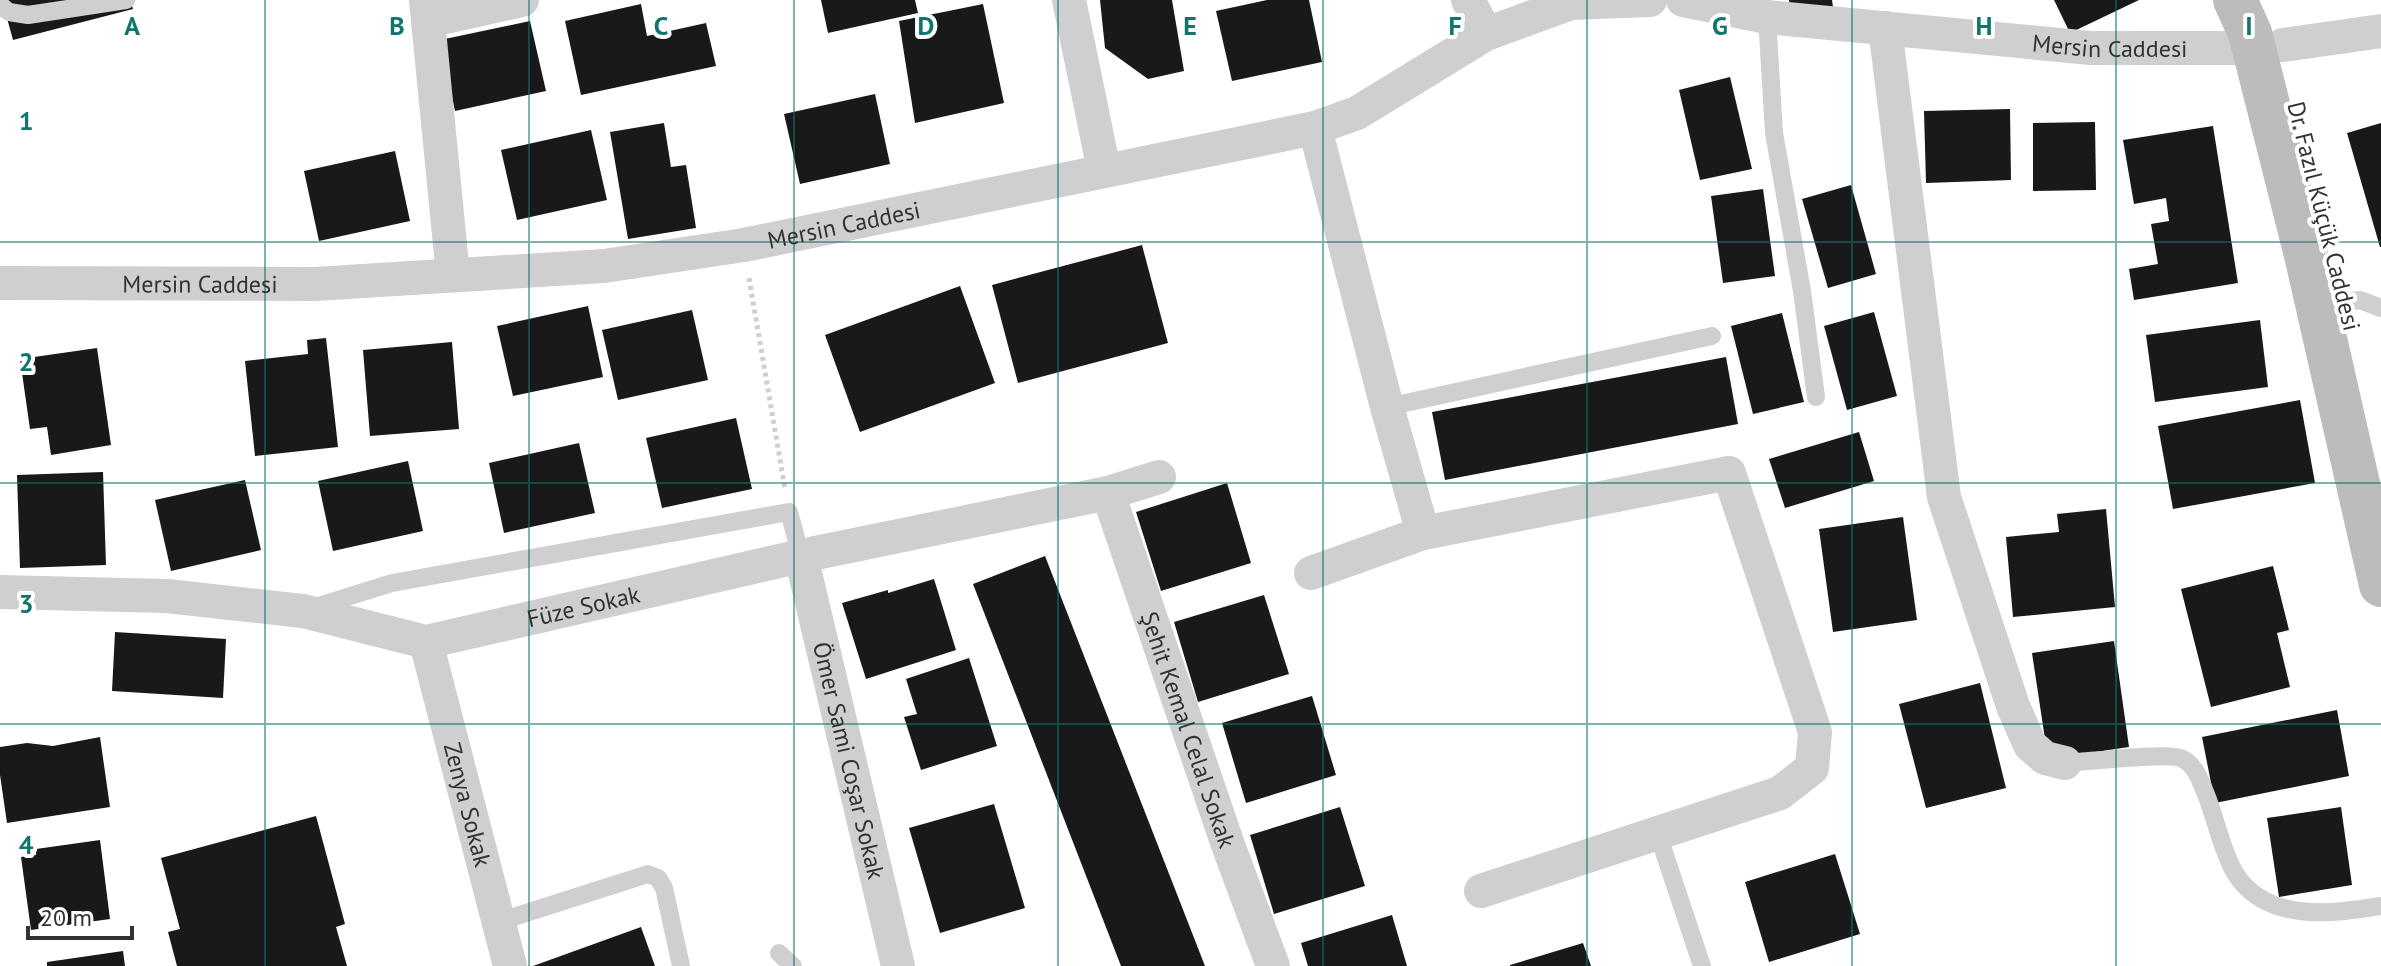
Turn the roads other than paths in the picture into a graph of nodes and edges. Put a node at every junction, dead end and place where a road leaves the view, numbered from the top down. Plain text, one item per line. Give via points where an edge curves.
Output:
1 (126, 0) edge
2 (522, 0) edge
3 (1069, 0) edge
4 (1468, 0) edge
5 (1650, 0) edge
6 (1683, 0) edge
7 (2235, 0) edge
8 (0, 5) edge
9 (427, 10) edge
10 (1767, 17) junction
11 (1885, 28) junction
12 (2381, 31) edge
13 (1486, 34) junction
14 (2274, 38) edge
15 (1315, 128) junction
16 (1104, 170) junction
17 (453, 275) junction
18 (0, 283) edge
19 (2363, 305) edge
20 (1712, 336) dead end
21 (1816, 397) dead end
22 (1387, 407) junction
23 (2381, 459) edge
24 (1159, 477) dead end
25 (1108, 493) junction
26 (1423, 533) junction
27 (801, 556) junction
28 (1311, 573) dead end
29 (2381, 585) edge
30 (0, 592) edge
31 (303, 611) junction
32 (426, 642) junction
33 (2065, 763) joint
34 (1658, 834) junction
35 (1481, 891) dead end
36 (2381, 906) edge
37 (498, 922) junction
38 (510, 966) edge
39 (681, 966) edge
40 (898, 966) edge
41 (1273, 966) edge
42 (1702, 966) edge

1 - 8 lane via 28,15
2 - 9 street
3 - 16 street
4 - 13 street
5 - 13 street, Mersin Caddesi via 1571,3
6 - 10 street, Mersin Caddesi
7 - 14 street via 2250,33
9 - 17 street
10 - 11 street, Mersin Caddesi
10 - 21 lane via 1774,133
11 - 14 street, Mersin Caddesi via 2091,48
11 - 33 street via 1944,497 2030,745 2045,758
12 - 14 street, Mersin Caddesi
13 - 15 street, Mersin Caddesi via 1357,113
14 - 19 street, Dr. Fazıl Küçük Caddesi
14 - 29 street via 2306,255
15 - 16 street, Mersin Caddesi
15 - 22 street
16 - 17 street, Mersin Caddesi via 744,245 604,266
17 - 18 street, Mersin Caddesi via 315,284
19 - 23 street, Dr. Fazıl Küçük Caddesi
20 - 22 lane
22 - 26 street
24 - 25 street, Füze Sokak
25 - 27 street, Füze Sokak
25 - 41 street, Şehit Kemal Celal Sokak
26 - 28 street
26 - 34 street via 1729,473 1815,732 1812,768 1780,793
27 - 31 lane via 789,512 392,583
27 - 32 street, Füze Sokak
27 - 40 street, Ömer Sami Coşar Sokak
30 - 31 street, Füze Sokak via 167,596
31 - 32 street, Füze Sokak
32 - 37 street, Zenya Sokak
33 - 36 lane via 2180,758 2198,774 2234,870 2259,899 2293,910 2336,913
34 - 35 street
34 - 42 lane
37 - 38 street, Zenya Sokak
37 - 39 lane via 648,874 664,888

